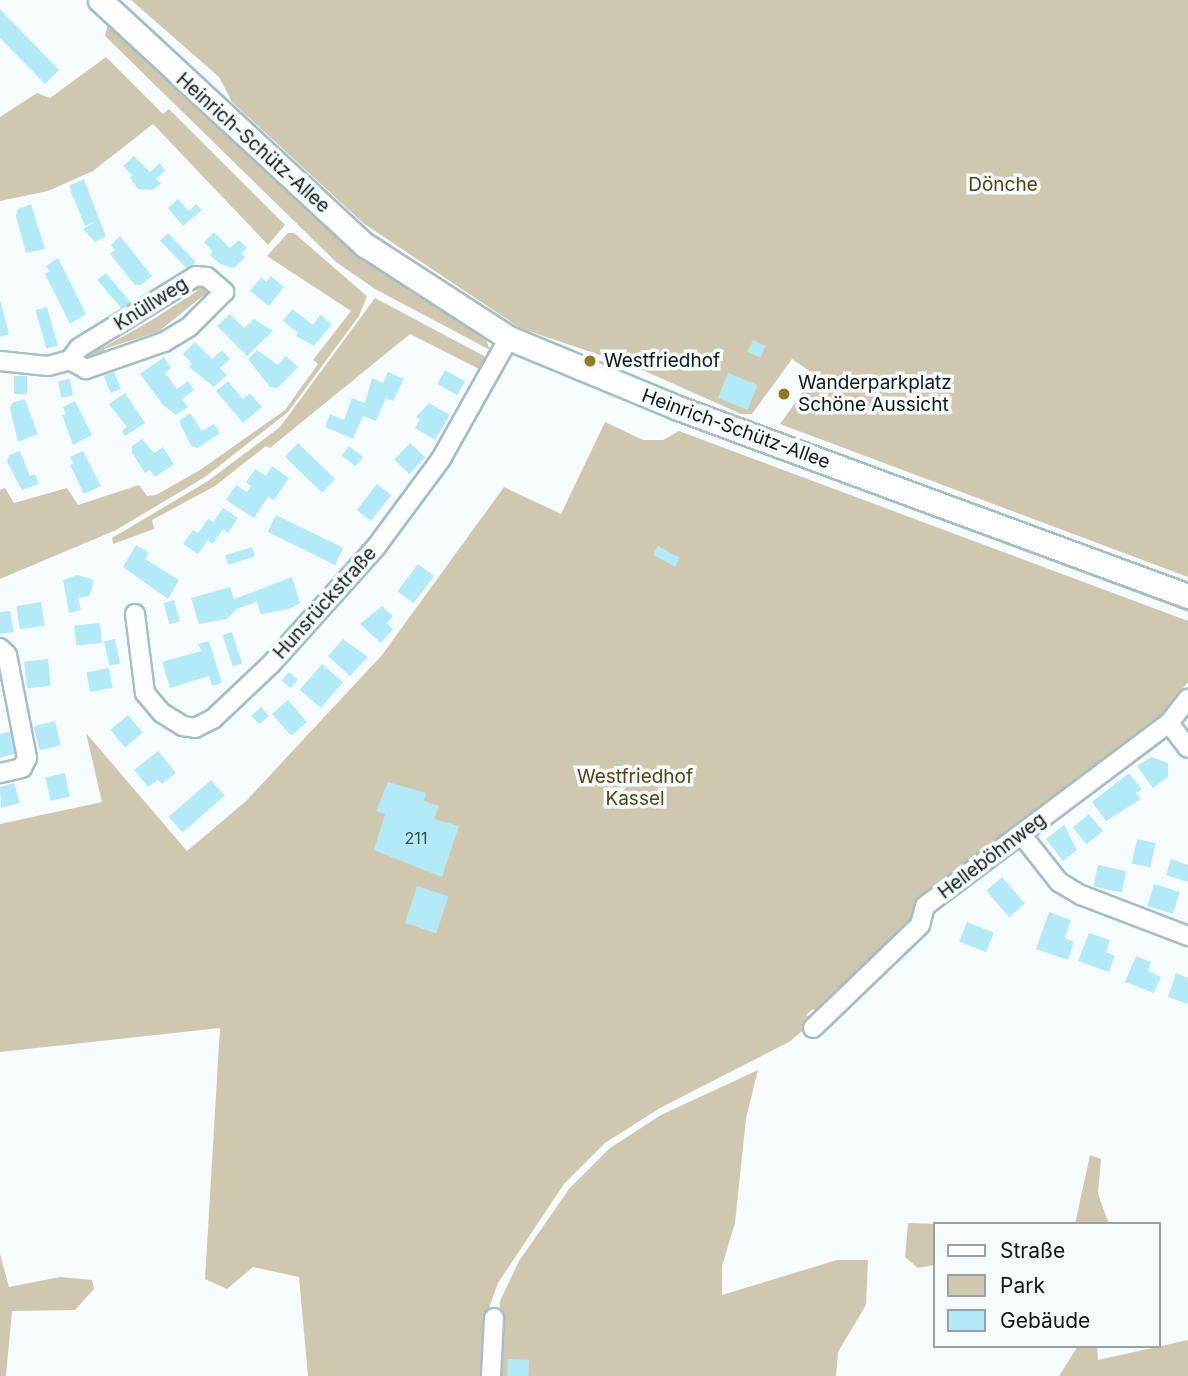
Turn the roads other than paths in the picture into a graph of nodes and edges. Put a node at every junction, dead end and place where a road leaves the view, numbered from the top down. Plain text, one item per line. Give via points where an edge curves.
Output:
1 (100, 0) edge
2 (509, 338) junction
3 (70, 360) junction
4 (0, 361) edge
5 (1188, 596) edge
6 (135, 614) dead end
7 (0, 648) edge
8 (1188, 699) edge
9 (1169, 723) junction
10 (1188, 748) edge
11 (0, 773) edge
12 (1021, 834) junction
13 (1188, 935) edge
14 (813, 1028) dead end
15 (494, 1318) dead end
16 (491, 1376) edge

1 - 2 main road, Heinrich-Schütz-Allee via 365,245
2 - 5 main road, Heinrich-Schütz-Allee via 678,408
2 - 6 street, Hunsrückstraße via 441,459 376,547 271,664 213,719 195,728 183,726 162,713 145,693
3 - 3 street, Knüllweg via 86,369 163,342 189,327 224,292 207,277 196,276 79,348
3 - 4 street, Knüllweg via 48,366
7 - 11 street via 7,655 27,758 22,768
8 - 9 street, Helleböhnweg
9 - 10 street
9 - 12 street, Helleböhnweg
12 - 13 street via 1059,882
12 - 14 street, Helleböhnweg via 925,906 920,925
15 - 16 street

